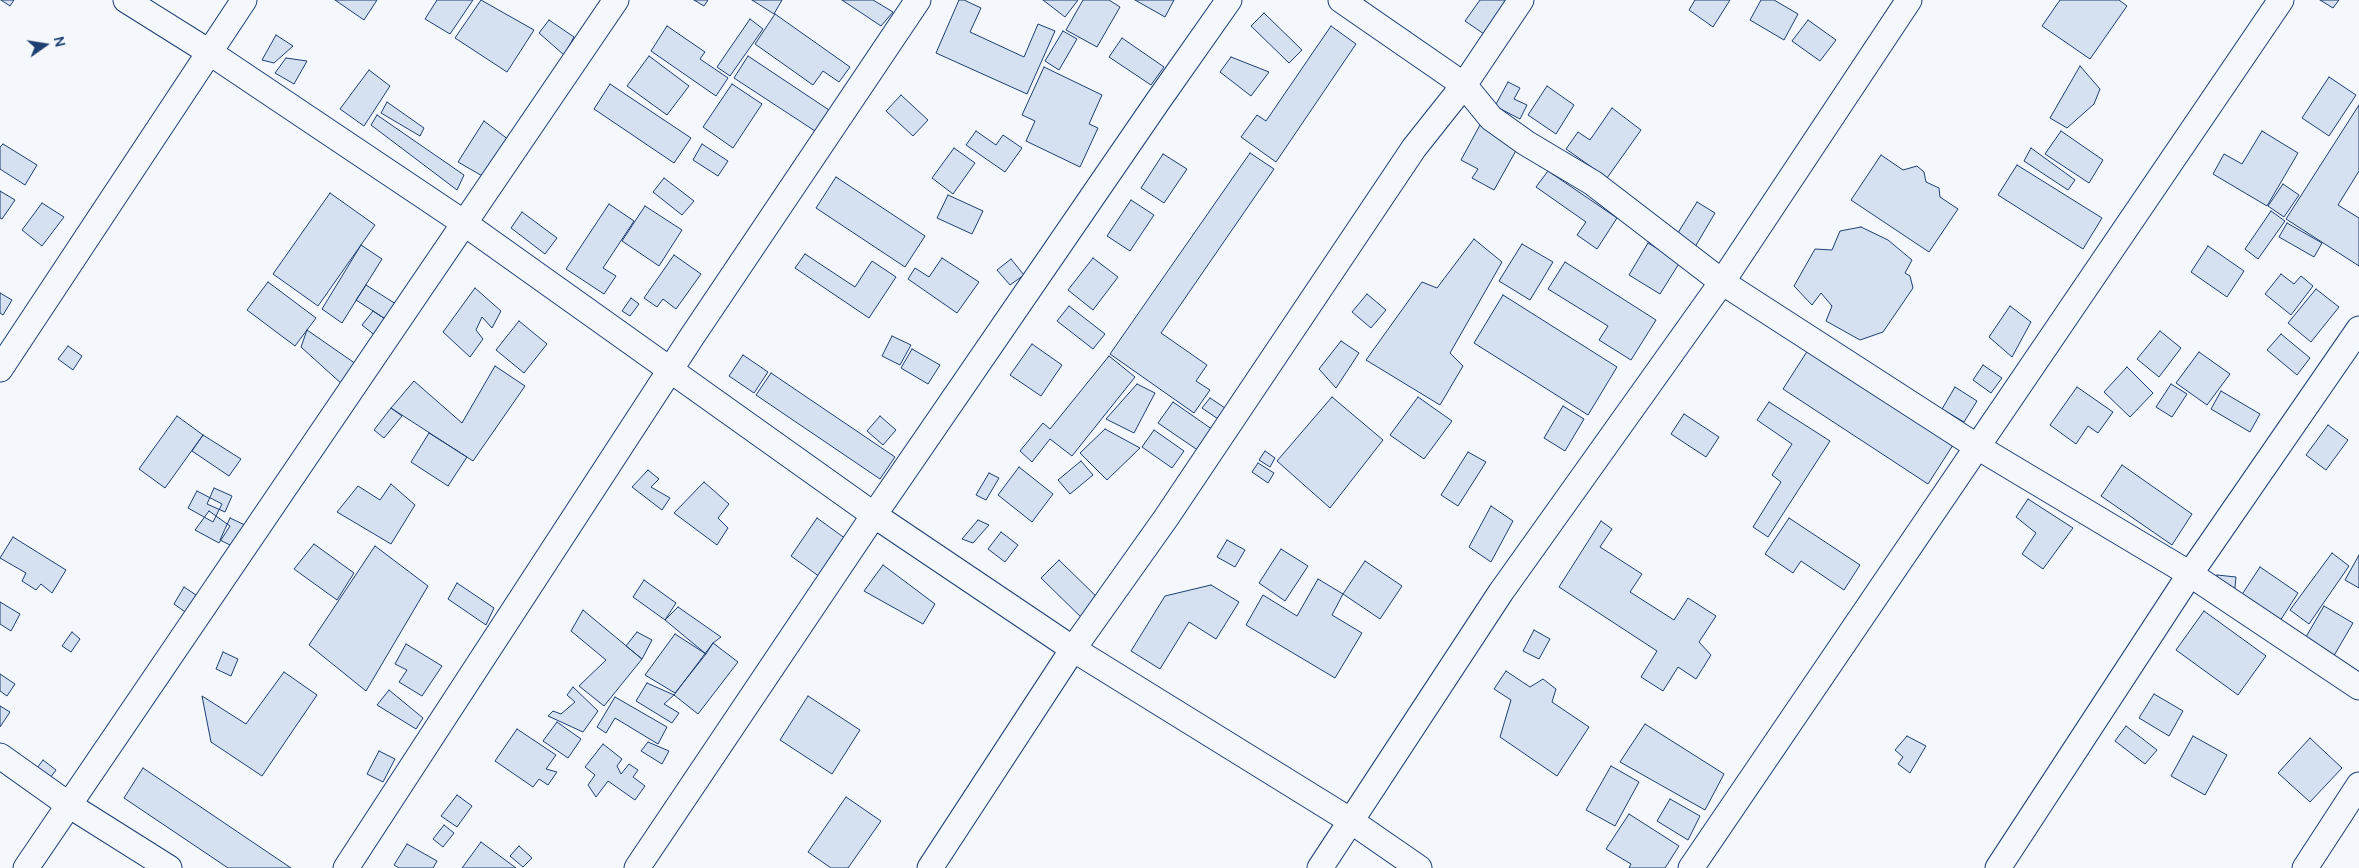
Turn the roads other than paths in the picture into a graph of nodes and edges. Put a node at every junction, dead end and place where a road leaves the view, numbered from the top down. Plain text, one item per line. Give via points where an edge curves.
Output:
1 (126, 0) edge
2 (244, 0) edge
3 (616, 0) edge
4 (918, 0) edge
5 (1230, 0) edge
6 (1341, 0) edge
7 (1521, 0) edge
8 (1909, 0) edge
9 (2281, 0) edge
10 (209, 52) junction
11 (1464, 85) junction
12 (464, 223) junction
13 (1722, 282) junction
14 (2359, 328) edge
15 (0, 369) edge
16 (671, 369) junction
17 (1976, 446) junction
18 (874, 515) junction
19 (2190, 574) junction
20 (1073, 649) junction
21 (2359, 688) edge
22 (0, 756) edge
23 (2359, 785) edge
24 (69, 805) junction
25 (1351, 821) junction
26 (26, 868) edge
27 (168, 868) edge
28 (346, 868) edge
29 (637, 868) edge
30 (930, 868) edge
31 (1320, 868) edge
32 (1419, 868) edge
33 (1691, 868) edge
34 (1998, 868) edge
35 (2304, 868) edge

1 - 10 street
2 - 10 street
3 - 12 street
4 - 16 street
5 - 18 street
6 - 11 street
7 - 11 street
8 - 13 street
9 - 17 street
10 - 12 street
10 - 15 street
11 - 13 street via 1491,118 1593,184
11 - 20 street via 1414,148 1166,518
12 - 16 street
12 - 24 street
13 - 17 street
13 - 25 street via 1501,592
14 - 19 street
16 - 18 street
16 - 28 street
17 - 19 street
17 - 33 street
18 - 20 street
18 - 29 street
19 - 21 street
19 - 34 street
20 - 25 street
20 - 30 street
22 - 24 street
23 - 35 street
24 - 26 street
24 - 27 street
25 - 31 street
25 - 32 street

